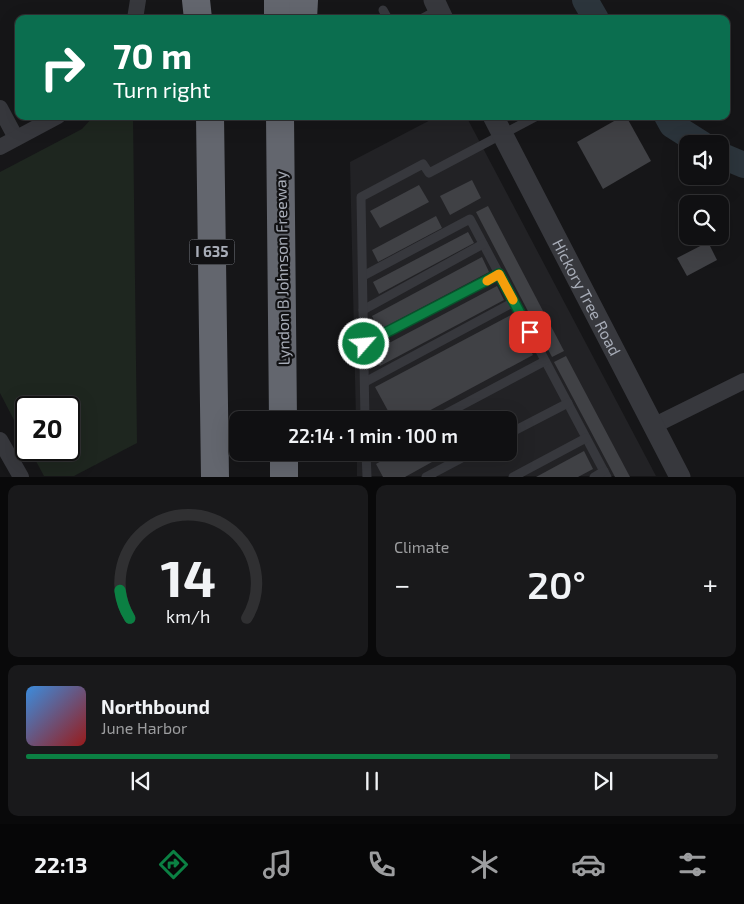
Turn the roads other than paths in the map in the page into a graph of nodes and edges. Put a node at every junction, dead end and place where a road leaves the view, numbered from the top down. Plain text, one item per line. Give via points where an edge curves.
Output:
1 (138, 0) edge
2 (196, 0) edge
3 (208, 0) edge
4 (278, 0) edge
5 (304, 0) edge
6 (383, 10) dead end
7 (136, 15) edge
8 (198, 15) edge
9 (208, 15) edge
10 (278, 15) edge
11 (303, 15) edge
12 (386, 15) edge
13 (0, 108) edge
14 (50, 120) edge
15 (209, 120) edge
16 (280, 120) edge
17 (292, 120) edge
18 (495, 120) edge
19 (530, 120) edge
20 (502, 135) junction
21 (16, 138) junction
22 (0, 147) edge
23 (282, 214) junction
24 (483, 244) junction
25 (499, 274) junction
26 (363, 276) junction
27 (514, 302) junction
28 (363, 310) junction
29 (364, 344) junction
30 (545, 361) junction
31 (744, 381) edge
32 (365, 382) junction
33 (568, 403) junction
34 (283, 411) edge
35 (366, 411) edge
36 (451, 411) edge
37 (653, 426) junction
38 (517, 429) edge
39 (586, 438) junction
40 (0, 440) edge
41 (284, 461) edge
42 (368, 461) edge
43 (455, 461) edge
44 (605, 474) edge
45 (21, 476) edge
46 (215, 476) edge
47 (284, 476) edge
48 (366, 476) edge
49 (426, 476) edge
50 (513, 476) edge
51 (594, 476) edge
52 (680, 476) edge

1 - 7 street
2 - 8 highway
3 - 9 highway
4 - 10 highway
5 - 11 highway
6 - 12 lane
13 - 21 street
14 - 21 street
15 - 46 highway, I 635
16 - 23 highway, Lyndon B Johnson Freeway
17 - 23 highway
18 - 20 street, Hickory Tree Road
19 - 20 lane
20 - 26 lane via 429,173 423,164 361,197
20 - 37 street, Hickory Tree Road
21 - 22 street
23 - 34 highway, Lyndon B Johnson Freeway
24 - 25 lane
24 - 26 lane via 470,219
24 - 28 lane
25 - 27 lane
25 - 29 lane
26 - 28 lane
27 - 30 lane
27 - 32 lane
28 - 29 lane
29 - 32 lane
30 - 33 lane
30 - 36 lane
31 - 37 street
32 - 35 lane
33 - 38 lane
33 - 39 lane
37 - 52 street, Hickory Tree Road
39 - 44 lane
39 - 50 lane
40 - 45 street
41 - 47 highway
42 - 48 lane
43 - 49 lane
44 - 51 lane

